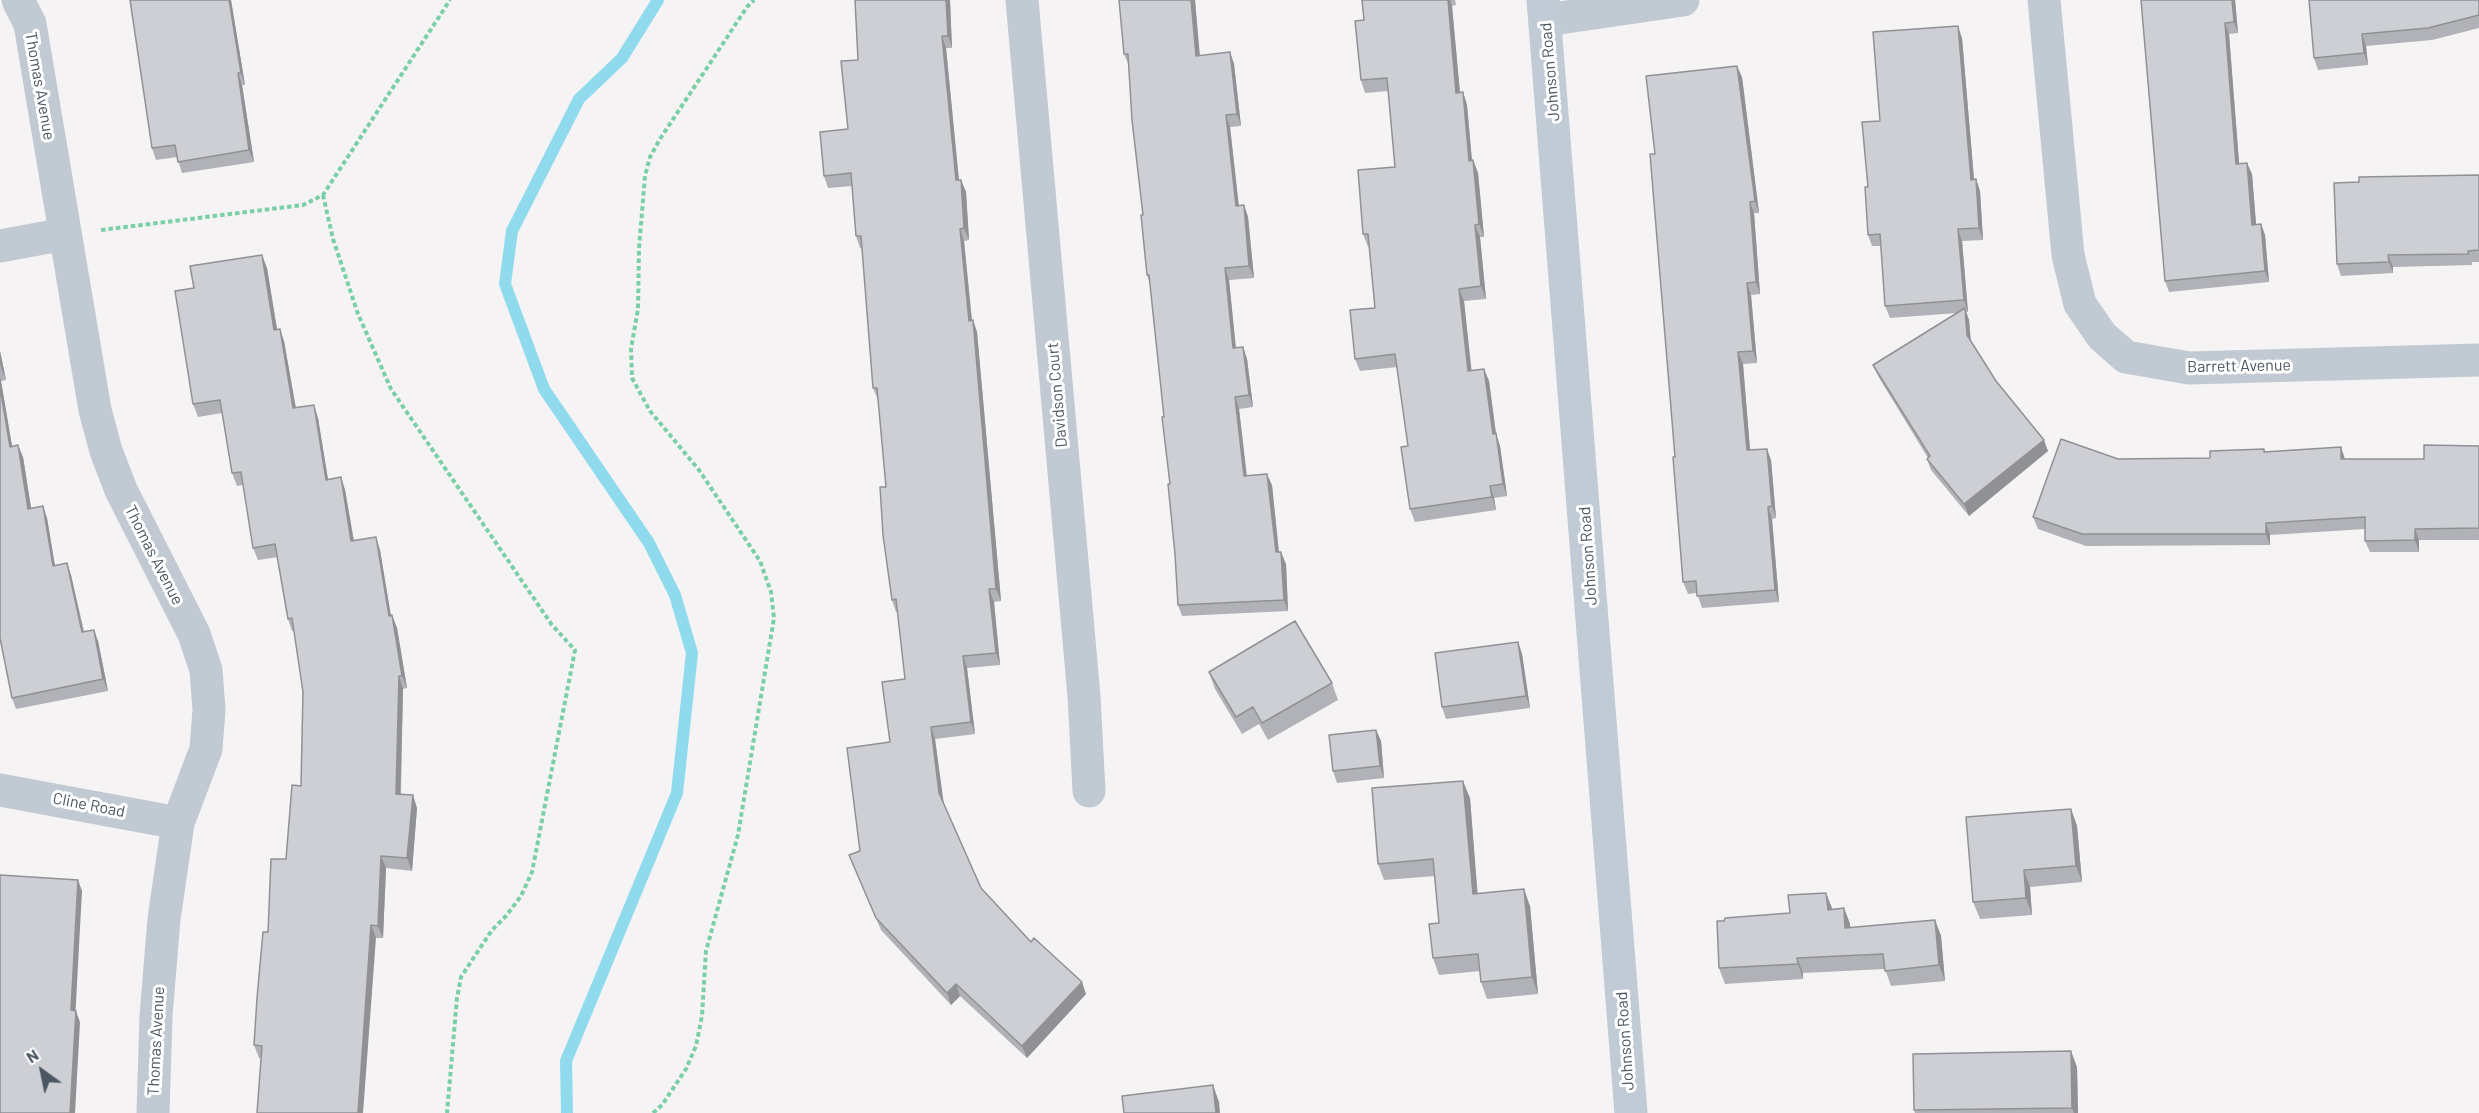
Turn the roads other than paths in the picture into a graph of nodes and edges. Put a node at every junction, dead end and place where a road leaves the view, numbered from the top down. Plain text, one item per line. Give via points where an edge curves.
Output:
1 (18, 0) edge
2 (1023, 0) edge
3 (1683, 0) edge
4 (2044, 0) edge
5 (1545, 10) edge
6 (65, 234) junction
7 (0, 246) edge
8 (2479, 360) edge
9 (0, 790) edge
10 (1089, 791) dead end
11 (178, 823) junction
12 (153, 1113) edge
13 (1631, 1113) edge

1 - 6 street, Thomas Avenue via 30,24
2 - 10 street, Davidson Court
3 - 5 street
4 - 8 street, Barrett Avenue via 2068,255 2080,304 2102,336 2126,357 2189,368
5 - 13 street, Johnson Road
6 - 7 street
6 - 11 street, Thomas Avenue via 95,410 106,451 121,490 194,634 206,670 206,749
9 - 11 street, Cline Road
11 - 12 street, Thomas Avenue via 164,919

